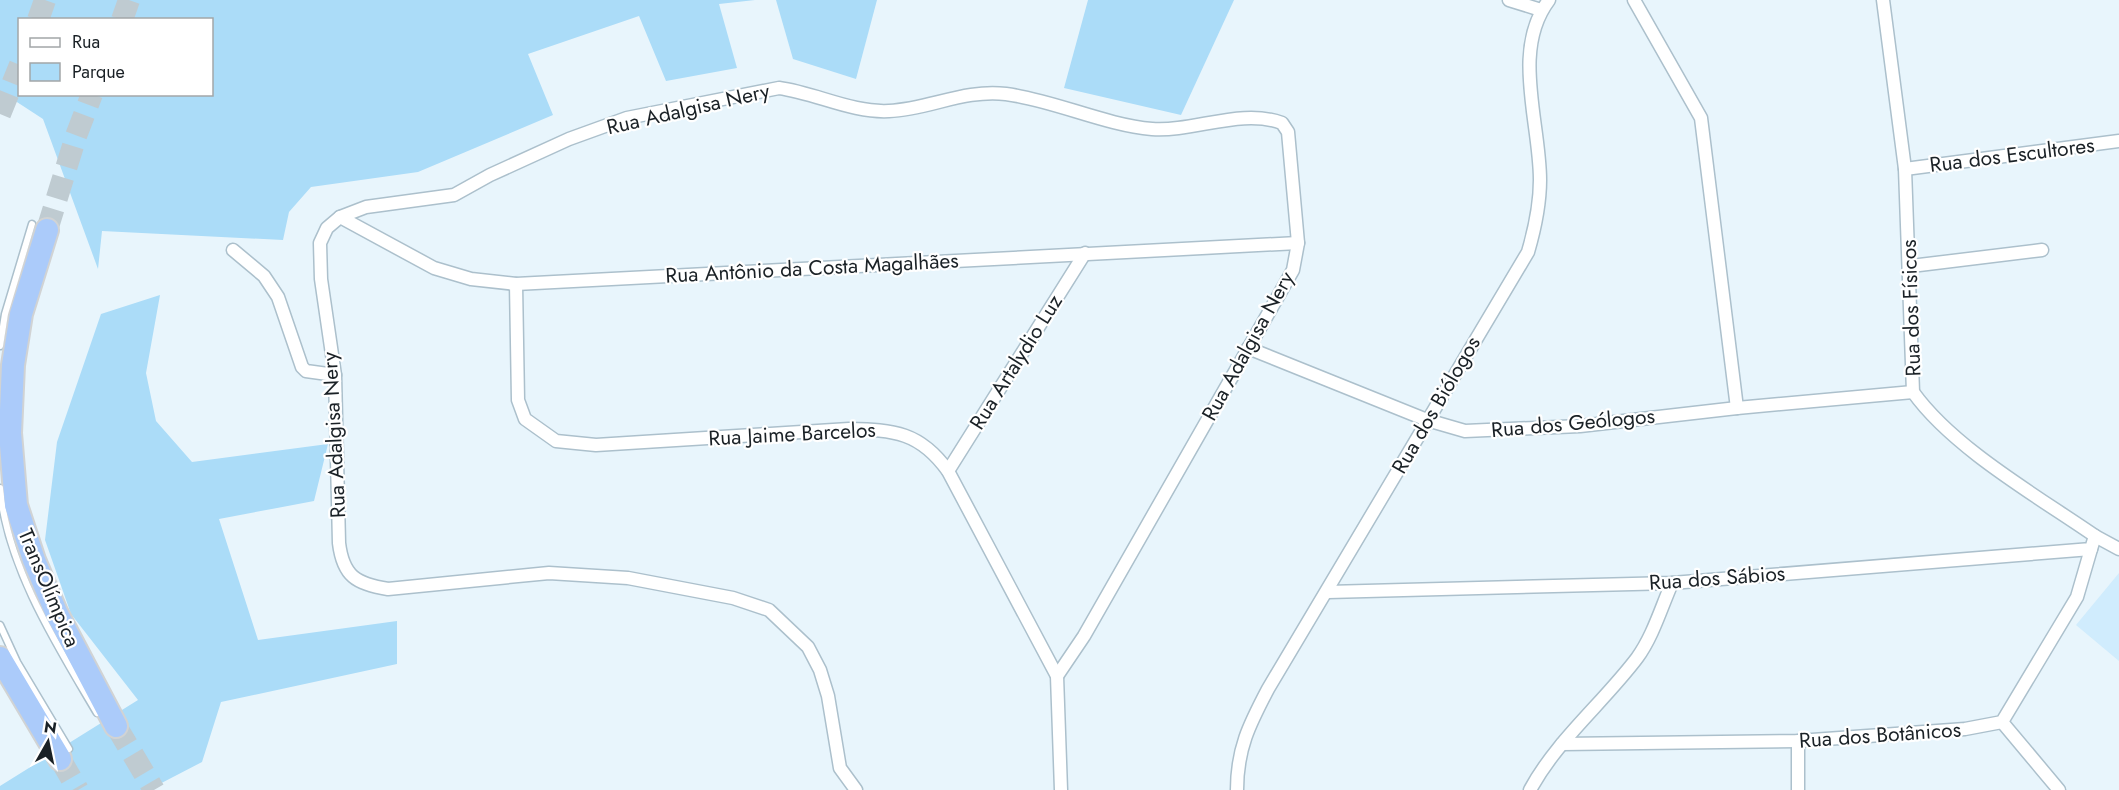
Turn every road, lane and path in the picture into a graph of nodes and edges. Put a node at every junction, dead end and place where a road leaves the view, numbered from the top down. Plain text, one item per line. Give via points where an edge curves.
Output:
1 (1509, 0) edge
2 (1634, 0) edge
3 (1884, 0) edge
4 (1545, 5) edge
5 (2119, 141) edge
6 (1905, 169) junction
7 (340, 217) junction
8 (39, 227) joint
9 (1298, 243) junction
10 (233, 250) dead end
11 (2042, 250) dead end
12 (1085, 253) junction
13 (1911, 266) junction
14 (516, 284) junction
15 (0, 346) edge
16 (1248, 348) junction
17 (334, 375) junction
18 (1913, 392) junction
19 (1737, 408) junction
20 (1427, 420) junction
21 (948, 471) junction
22 (0, 488) edge
23 (2095, 536) junction
24 (2091, 549) junction
25 (2119, 549) edge
26 (1672, 583) junction
27 (1328, 592) junction
28 (0, 625) edge
29 (0, 658) edge
30 (1057, 676) junction
31 (2002, 722) junction
32 (109, 724) joint
33 (1798, 741) junction
34 (1562, 744) junction
35 (65, 754) joint
36 (856, 790) edge
37 (1061, 790) edge
38 (1237, 790) edge
39 (1530, 790) edge
40 (1798, 790) edge
41 (2059, 790) edge

1 - 4 street
2 - 19 street via 1701,118
3 - 6 street, Rua dos Físicos
4 - 20 street, Rua dos Biólogos via 1533,28 1529,62 1540,179 1537,219 1528,252
5 - 6 street, Rua dos Escultores
6 - 13 street, Rua dos Físicos
7 - 9 street, Rua Adalgisa Nery via 387,202 454,195 569,139 627,118 757,91 799,91 872,111 892,111 981,91 1150,129 1257,117 1282,123 1288,132
7 - 14 street, Rua Antônio da Costa Magalhães via 434,268 471,279
7 - 17 street, Rua Adalgisa Nery via 327,228 320,243
8 - 15 lane, TransOlímpica via 5,314
8 - 32 highway, TransOlímpica via 13,365 10,433 16,505 33,560
9 - 12 street, Rua Antônio da Costa Magalhães
9 - 16 street, Rua Adalgisa Nery via 1285,287
10 - 17 street via 264,276 278,297 302,368
11 - 13 street
12 - 14 street, Rua Antônio da Costa Magalhães
12 - 21 street, Rua Artalydio Luz
13 - 18 street, Rua dos Físicos
14 - 21 street, Rua Jaime Barcelos via 518,400 525,419 556,441 596,445 849,429 890,430 918,440
16 - 20 street, Rua dos Geólogos
16 - 30 street, Rua Adalgisa Nery via 1084,636
17 - 36 street, Rua Adalgisa Nery via 339,543 341,563 353,578 388,589 549,573 628,578 733,598 769,610 808,647 820,670 840,768
18 - 19 street, Rua dos Geólogos
18 - 23 street, Rua dos Físicos via 1928,413 1956,439
19 - 20 street, Rua dos Geólogos via 1580,426 1480,431
20 - 27 street, Rua dos Biólogos
21 - 30 street, Rua Jaime Barcelos
22 - 32 lane, TransOlímpica via 2,508 24,577 54,640
23 - 24 street
23 - 25 street, Rua dos Físicos
24 - 26 street, Rua dos Sábios
24 - 31 street via 2077,597
26 - 27 street, Rua dos Sábios
26 - 34 street via 1638,657
27 - 38 street, Rua dos Biólogos via 1253,717 1237,763
28 - 35 lane
29 - 35 highway
30 - 37 street, Rua Jaime Barcelos
31 - 33 street, Rua dos Botânicos via 1965,729
31 - 41 street
33 - 34 street, Rua dos Botânicos
33 - 40 street
34 - 39 street

